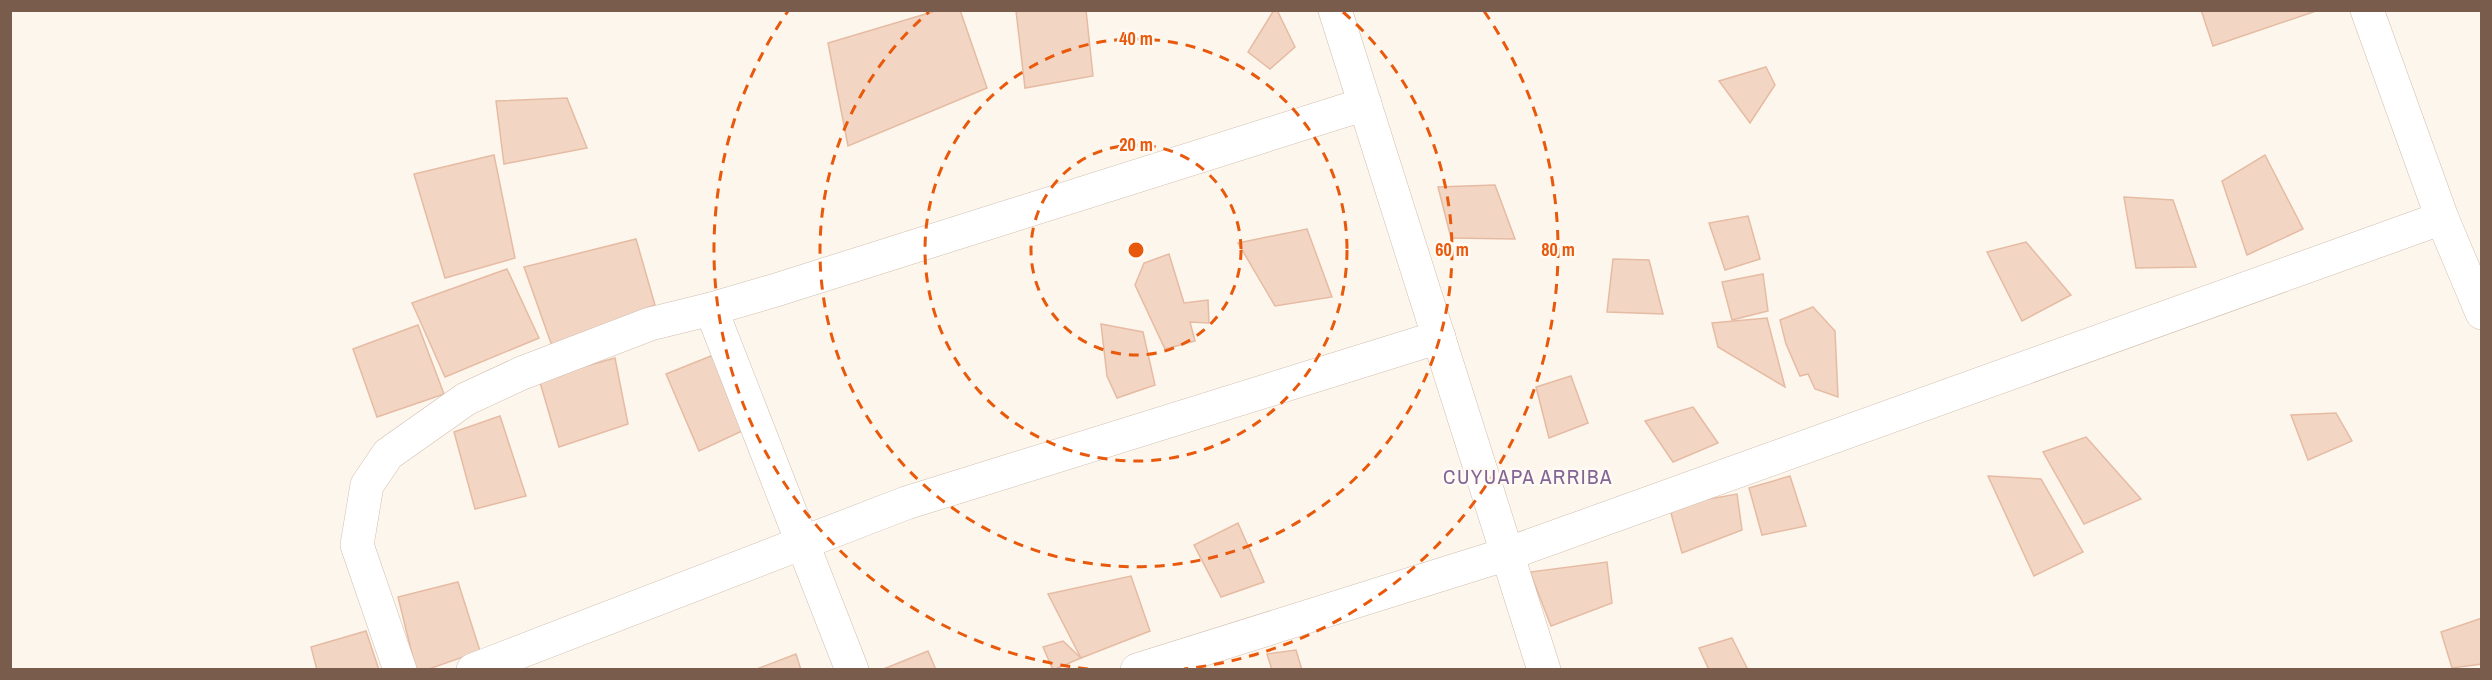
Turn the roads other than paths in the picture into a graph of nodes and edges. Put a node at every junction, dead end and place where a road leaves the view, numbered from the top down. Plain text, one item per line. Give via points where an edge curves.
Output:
1 (1335, 10) edge
2 (2367, 10) edge
3 (1365, 104) junction
4 (2442, 218) junction
5 (711, 309) junction
6 (2481, 313) edge
7 (1439, 337) junction
8 (802, 542) junction
9 (1507, 554) junction
10 (400, 669) edge
11 (473, 669) edge
12 (852, 669) edge
13 (1137, 669) edge
14 (1544, 669) edge

1 - 3 street
2 - 4 street
3 - 5 street
3 - 7 street
4 - 6 street
4 - 9 street
5 - 8 street
5 - 10 street via 650,324 522,373 466,399 388,454 367,485 357,545
7 - 8 street via 906,503
7 - 9 street
8 - 11 street
8 - 12 street
9 - 13 street
9 - 14 street

